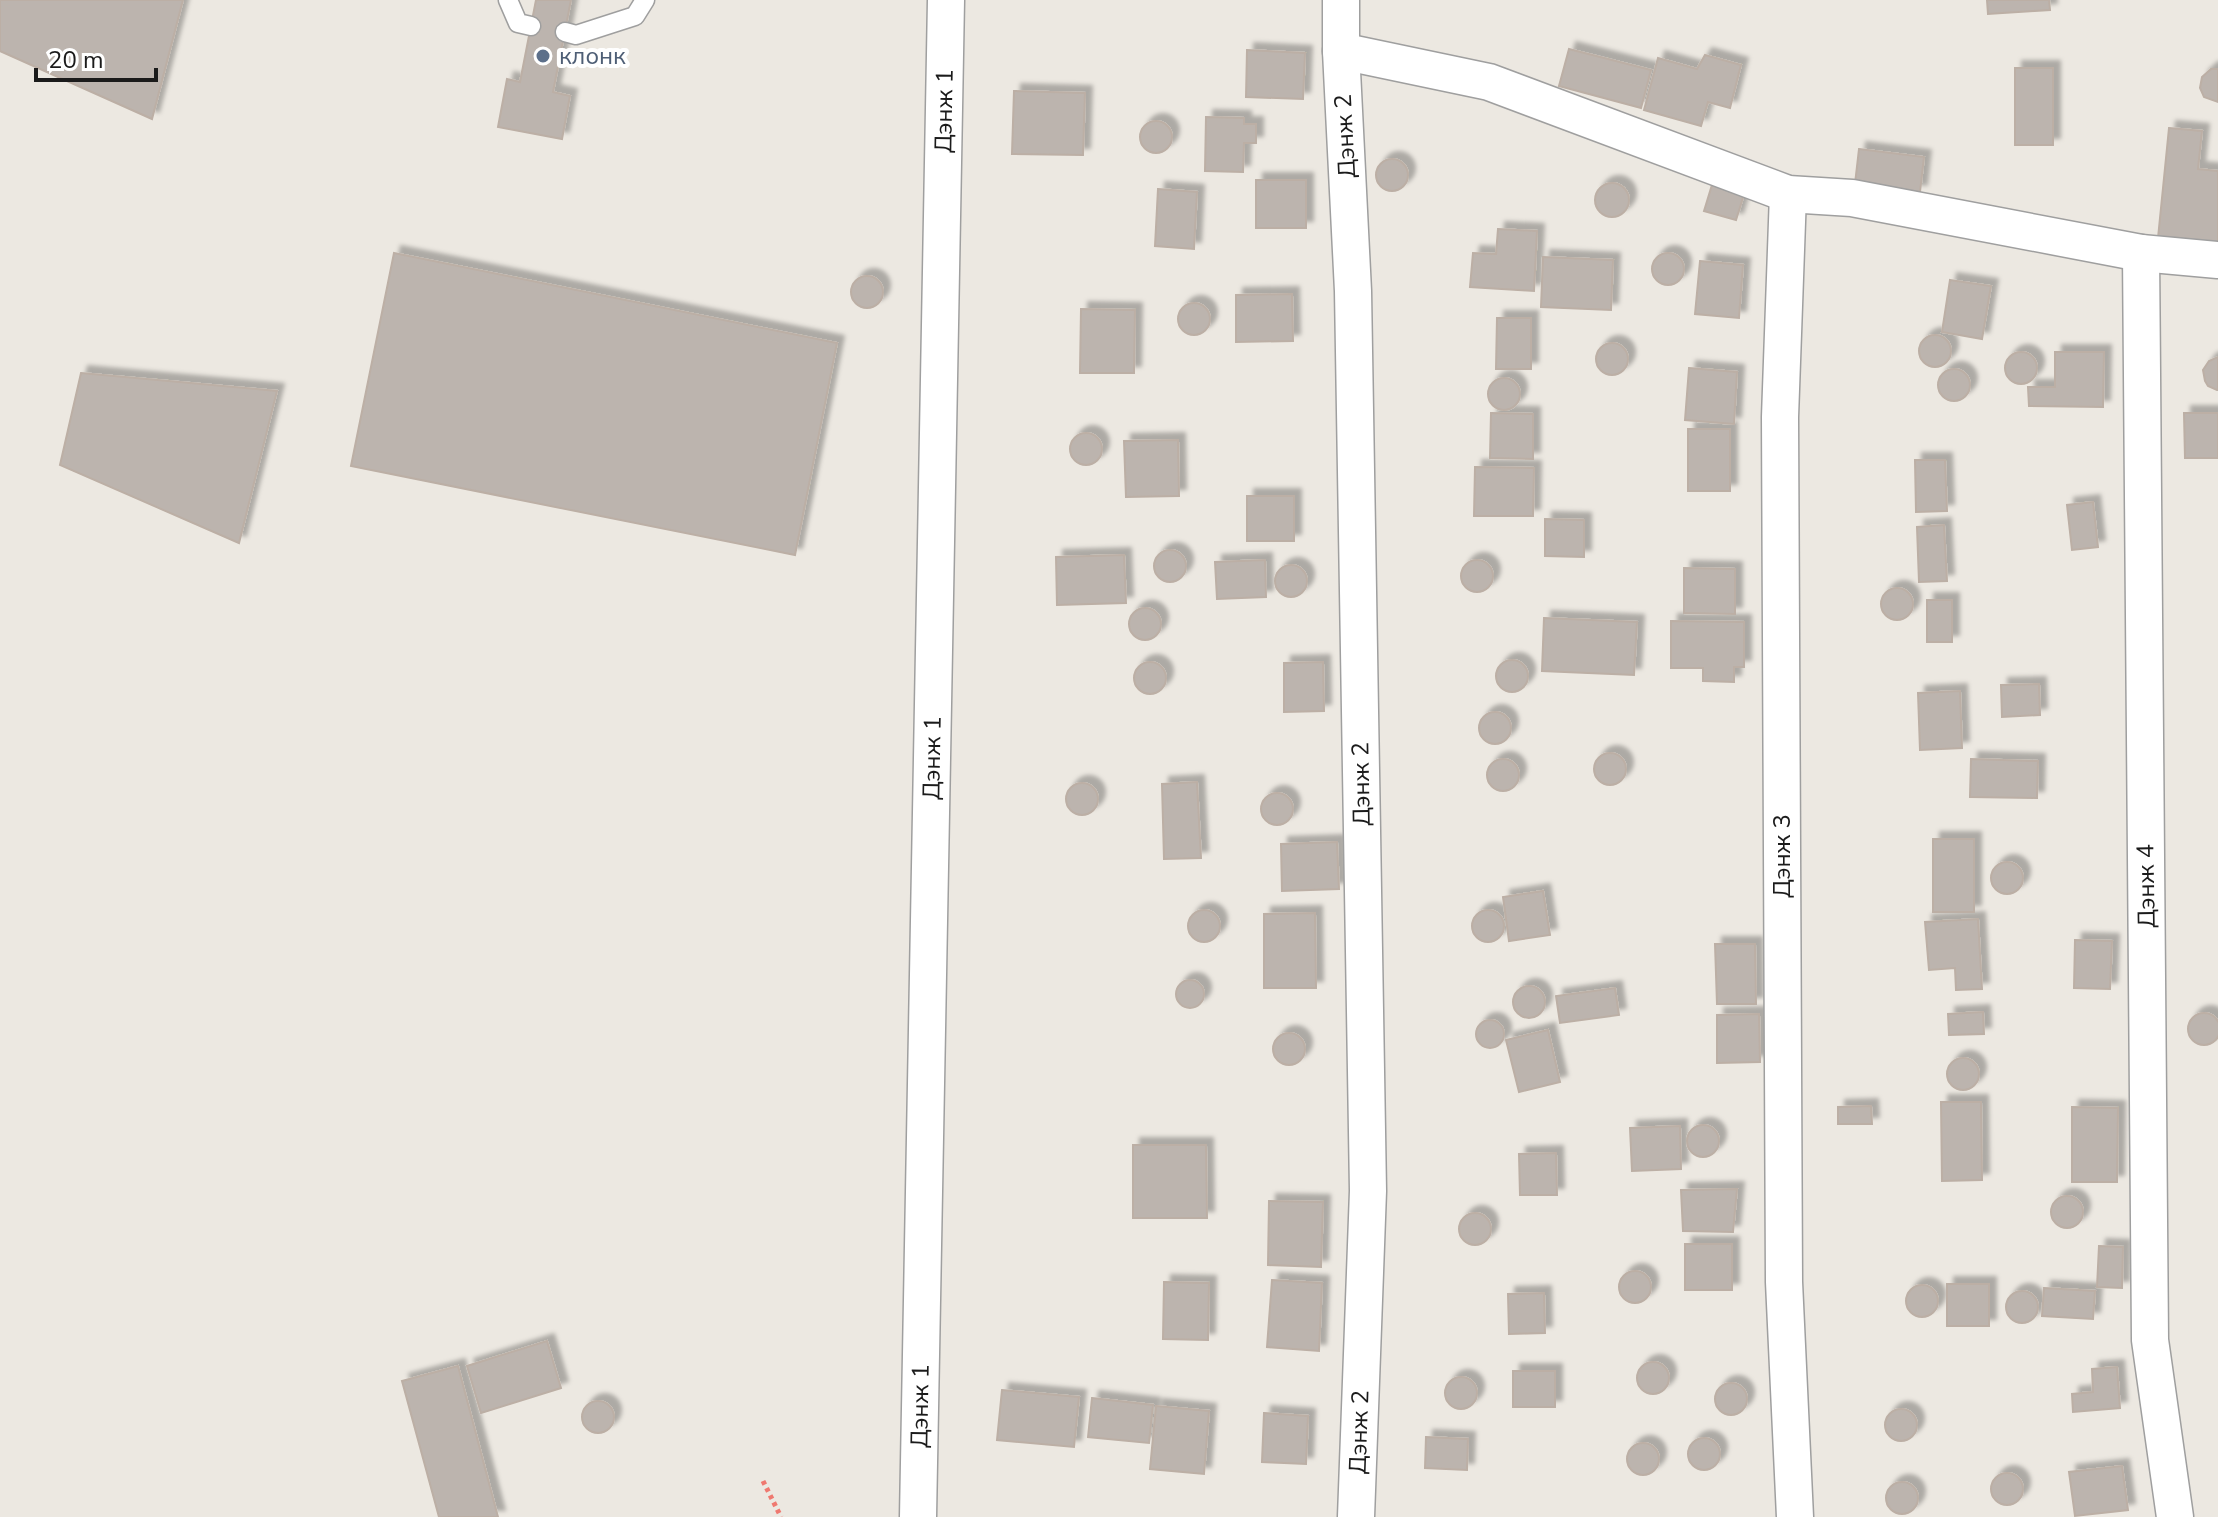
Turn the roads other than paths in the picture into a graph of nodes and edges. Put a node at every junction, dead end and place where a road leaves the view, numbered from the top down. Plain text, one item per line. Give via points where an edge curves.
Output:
1 (508, 0) edge
2 (645, 0) edge
3 (946, 0) edge
4 (1341, 0) edge
5 (531, 26) dead end
6 (565, 32) dead end
7 (1341, 51) junction
8 (1788, 194) junction
9 (2141, 253) junction
10 (2218, 260) edge
11 (918, 1517) edge
12 (1356, 1517) edge
13 (1795, 1517) edge
14 (2175, 1517) edge

1 - 5 lane via 518,23
2 - 6 lane via 635,16 576,35
3 - 11 street, Дэнж 1
4 - 7 street, Дэнж 2
7 - 8 street via 1489,82
7 - 12 street, Дэнж 2 via 1353,291 1368,1191
8 - 9 street via 1852,198
8 - 13 street, Дэнж 3 via 1780,417 1784,1251
9 - 10 street
9 - 14 street, Дэнж 4 via 2150,1340

